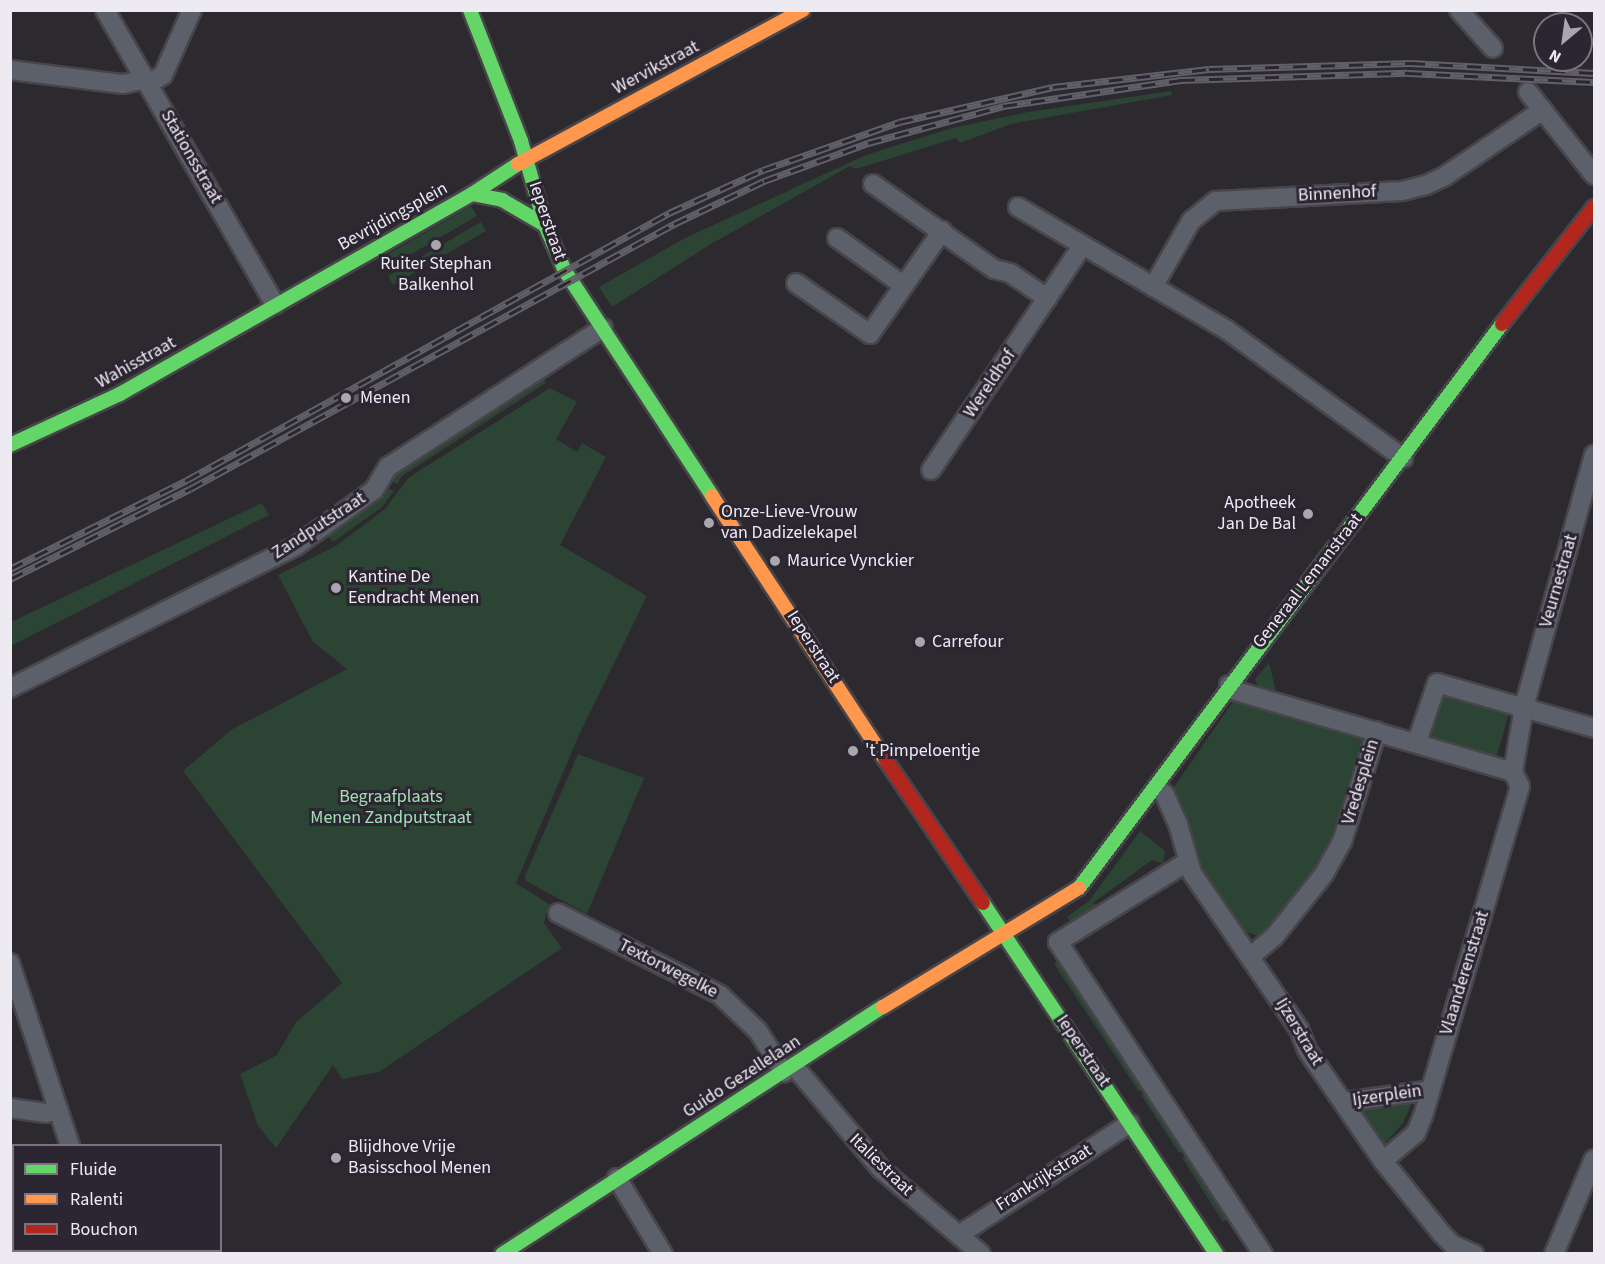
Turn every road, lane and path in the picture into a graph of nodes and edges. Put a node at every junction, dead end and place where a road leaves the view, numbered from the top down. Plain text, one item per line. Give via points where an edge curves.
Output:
1 (105, 10) edge
2 (192, 10) edge
3 (470, 10) edge
4 (803, 10) edge
5 (1459, 10) edge
6 (1493, 48) dead end
7 (10, 70) edge
8 (147, 81) junction
9 (1528, 92) dead end
10 (1543, 110) junction
11 (526, 158) junction
12 (1594, 175) edge
13 (873, 184) dead end
14 (472, 194) junction
15 (1018, 207) dead end
16 (1594, 207) edge
17 (545, 225) junction
18 (942, 231) junction
19 (837, 238) dead end
20 (1082, 246) junction
21 (795, 283) dead end
22 (903, 285) junction
23 (1153, 287) junction
24 (1047, 298) junction
25 (275, 305) junction
26 (603, 328) junction
27 (10, 445) edge
28 (1594, 455) edge
29 (1403, 458) junction
30 (931, 470) dead end
31 (1228, 685) junction
32 (10, 688) edge
33 (1524, 707) junction
34 (1594, 728) edge
35 (1377, 731) junction
36 (1417, 742) junction
37 (1513, 772) junction
38 (1157, 787) junction
39 (1187, 862) junction
40 (558, 913) dead end
41 (1004, 936) junction
42 (1251, 956) junction
43 (10, 963) edge
44 (789, 1069) junction
45 (1430, 1090) junction
46 (1344, 1102) junction
47 (10, 1107) edge
48 (59, 1110) junction
49 (1130, 1122) junction
50 (69, 1144) edge
51 (1594, 1159) edge
52 (1383, 1161) junction
53 (617, 1178) junction
54 (959, 1236) junction
55 (1451, 1249) edge
56 (502, 1254) edge
57 (663, 1254) edge
58 (981, 1254) edge
59 (1216, 1254) edge
60 (1263, 1254) edge
61 (1474, 1254) edge
62 (1554, 1254) edge

1 - 8 street, Stationsstraat
2 - 8 street via 163,75
3 - 11 street, Ieperstraat
4 - 11 street, Wervikstraat
5 - 6 street
7 - 8 street via 123,84
8 - 25 street, Stationsstraat
9 - 10 street
10 - 12 street
10 - 23 street, Binnenhof via 1426,185 1402,191 1216,201 1191,221
11 - 14 street, Bevrijdingsplein
11 - 17 street, Ieperstraat
13 - 18 street
14 - 17 street via 502,200
14 - 25 street, Bevrijdingsplein
15 - 20 street
16 - 29 street, Generaal Lemanstraat via 1572,230
17 - 26 street, Ieperstraat via 565,271
18 - 22 street
18 - 24 street via 994,269 1010,273
19 - 22 street
20 - 23 street
20 - 24 street, Wereldhof
21 - 22 street via 870,334
23 - 29 street via 1237,337
24 - 30 street, Wereldhof
25 - 27 street, Wahisstraat via 120,394
26 - 32 street, Zandputstraat via 388,467 374,490 296,546
26 - 41 street, Ieperstraat
28 - 33 street, Veurnestraat
29 - 31 street, Generaal Lemanstraat
31 - 35 street, Vredesplein via 1236,691
31 - 38 street, Generaal Lemanstraat
33 - 34 street
33 - 36 street via 1437,683
33 - 37 street, Veurnestraat
35 - 36 street
35 - 42 street, Vredesplein via 1342,842 1324,874 1274,937
36 - 37 street
37 - 45 street, Vlaanderenstraat via 1520,786
38 - 39 street, Ijzerstraat via 1165,795 1178,824
38 - 41 street, Generaal Lemanstraat via 1076,891
39 - 42 street, Ijzerstraat via 1240,946
39 - 60 street via 1058,942
40 - 44 street, Textorwegelke via 720,994
41 - 44 street, Guido Gezellelaan via 955,962
41 - 49 street, Ieperstraat
42 - 46 street, Ijzerstraat
43 - 48 street
44 - 53 street, Guido Gezellelaan
44 - 54 street, Italiestraat via 881,1169
45 - 46 street, Ijzerplein
45 - 52 street, Vlaanderenstraat via 1416,1132
46 - 52 street, Ijzerstraat
47 - 48 street via 46,1113
48 - 50 street
49 - 54 street, Frankrijkstraat
49 - 59 street, Ieperstraat
51 - 62 street
52 - 55 street, Ijzerstraat
53 - 56 street, Guido Gezellelaan
53 - 57 street
54 - 58 street, Italiestraat
55 - 61 street, Ijzerstraat

